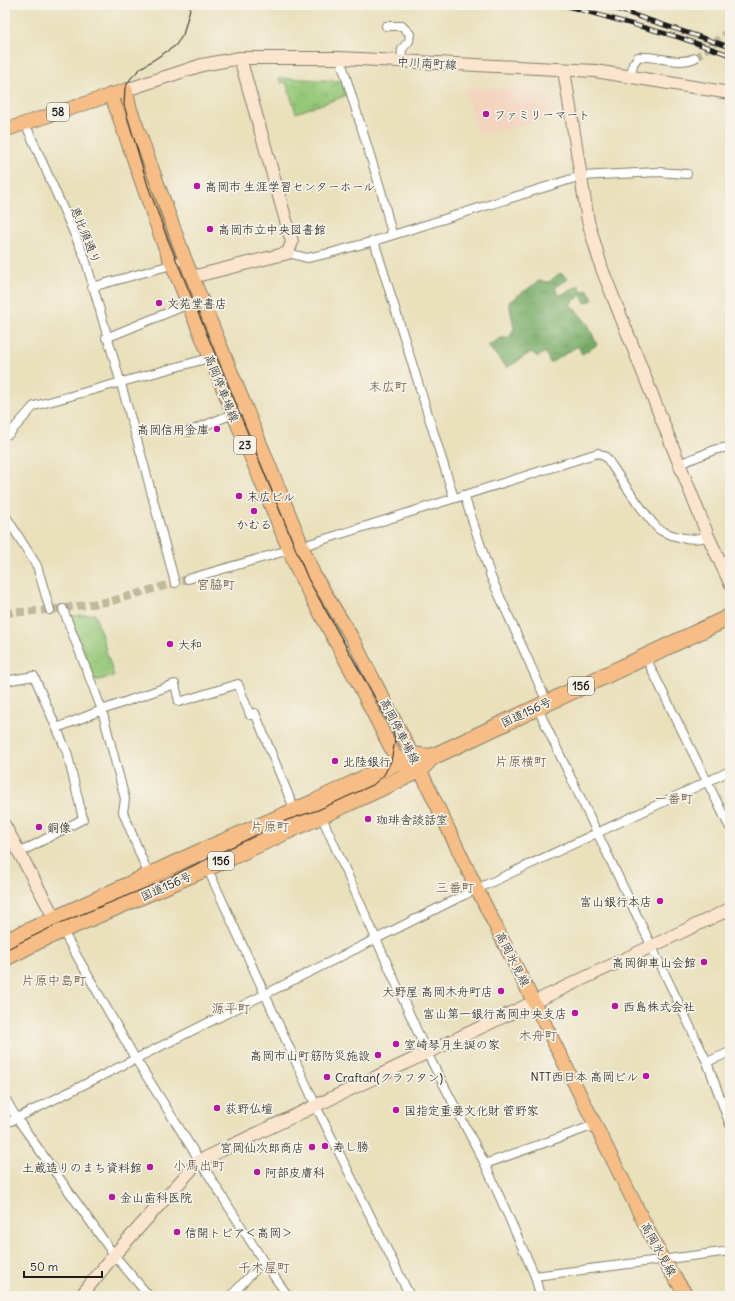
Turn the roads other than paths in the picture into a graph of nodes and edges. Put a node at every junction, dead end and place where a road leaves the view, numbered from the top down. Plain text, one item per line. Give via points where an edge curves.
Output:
1 (386, 26) dead end
2 (240, 58) junction
3 (340, 58) junction
4 (695, 58) tunnel mouth
5 (401, 62) junction
6 (564, 70) junction
7 (631, 77) junction
8 (126, 90) junction
9 (730, 93) edge
10 (111, 94) junction
11 (25, 123) junction
12 (5, 130) edge
13 (687, 174) dead end
14 (581, 176) junction
15 (392, 234) junction
16 (374, 241) junction
17 (288, 253) junction
18 (185, 259) junction
19 (172, 264) junction
20 (192, 277) junction
21 (92, 287) junction
22 (201, 299) junction
23 (188, 304) junction
24 (106, 338) junction
25 (223, 353) junction
26 (210, 358) junction
27 (120, 383) junction
28 (247, 410) junction
29 (233, 414) junction
30 (188, 432) dead end
31 (5, 435) edge
32 (730, 447) edge
33 (679, 464) junction
34 (464, 495) junction
35 (454, 498) junction
36 (5, 515) edge
37 (708, 536) junction
38 (303, 546) junction
39 (289, 550) junction
40 (188, 579) tunnel mouth
41 (175, 583) dead end
42 (730, 583) edge
43 (63, 609) dead end
44 (50, 610) dead end
45 (730, 617) edge
46 (645, 656) junction
47 (5, 681) edge
48 (542, 705) junction
49 (102, 710) junction
50 (57, 728) junction
51 (432, 757) junction
52 (405, 758) junction
53 (420, 770) junction
54 (730, 771) edge
55 (708, 781) junction
56 (318, 809) junction
57 (295, 811) junction
58 (5, 826) edge
59 (730, 828) edge
60 (597, 832) junction
61 (200, 852) junction
62 (19, 853) junction
63 (207, 868) junction
64 (149, 876) junction
65 (477, 889) junction
66 (730, 909) edge
67 (58, 924) junction
68 (375, 939) junction
69 (5, 942) edge
70 (651, 947) junction
71 (5, 958) edge
72 (265, 993) junction
73 (534, 1001) junction
74 (730, 1052) edge
75 (427, 1053) junction
76 (135, 1058) junction
77 (707, 1062) junction
78 (5, 1098) edge
79 (316, 1106) junction
80 (16, 1117) junction
81 (5, 1124) edge
82 (594, 1125) junction
83 (730, 1125) edge
84 (199, 1161) junction
85 (485, 1164) junction
86 (730, 1251) edge
87 (114, 1255) junction
88 (663, 1260) junction
89 (263, 1261) junction
90 (535, 1276) junction
91 (81, 1296) edge
92 (149, 1296) edge
93 (231, 1296) edge
94 (288, 1296) edge
95 (410, 1296) edge
96 (540, 1296) edge
97 (688, 1296) edge

1 - 5 street via 402,26 410,34 410,40 402,49
2 - 3 street, 中川南町線
2 - 8 street, 中川南町線 via 202,65
2 - 17 street via 292,242
3 - 5 street, 中川南町線
3 - 15 street
4 - 7 street via 681,61 638,57 633,64
5 - 6 street, 中川南町線
6 - 7 street, 中川南町線 via 595,71
6 - 14 street
7 - 9 street, 中川南町線
8 - 10 main road, 58
8 - 18 main road, 高岡停車場線 / 23 via 130,108
10 - 11 main road, 58
10 - 19 main road, 高岡停車場線 / 23
11 - 12 main road, 58
11 - 21 street, 恵比須通り via 85,258
13 - 14 street via 658,172
14 - 15 street
14 - 33 street via 588,222 602,269
15 - 16 street
16 - 17 street via 307,258
16 - 35 street
17 - 20 street
18 - 19 street
18 - 20 main road, 高岡停車場線 / 23
19 - 21 street
19 - 23 main road, 高岡停車場線 / 23
20 - 22 main road, 高岡停車場線 / 23
21 - 24 street, 恵比須通り
22 - 23 street
22 - 25 main road, 高岡停車場線 / 23
23 - 24 street
23 - 26 main road, 高岡停車場線 / 23
24 - 27 street, 恵比須通り
25 - 26 street
25 - 28 main road, 高岡停車場線 / 23
26 - 27 street
26 - 29 main road, 高岡停車場線 / 23
27 - 31 street via 34,406 9,434
27 - 41 street, 恵比須通り
28 - 29 street
28 - 38 main road, 高岡停車場線 / 23
29 - 30 street
29 - 39 main road, 高岡停車場線 / 23
32 - 33 street via 717,449
33 - 37 street
34 - 35 street
34 - 37 street via 598,453 606,457 659,530 700,540
34 - 48 street via 491,577
35 - 38 street
36 - 44 street via 37,566
37 - 42 street
38 - 39 street
38 - 52 main road, 高岡停車場線 / 23 via 314,575 351,636
39 - 40 street
39 - 52 main road, 高岡停車場線 / 23 via 298,574 358,683
43 - 49 street
45 - 46 highway, 国道156号 / 156
46 - 48 highway, 国道156号 / 156
46 - 55 street
47 - 50 street via 34,676
48 - 51 highway, 国道156号 / 156
48 - 60 street
49 - 50 street
49 - 57 street via 175,684 179,702 238,684 250,715 255,713
49 - 64 street via 125,800 122,812
50 - 62 street via 67,752 83,819
51 - 52 highway
51 - 53 highway, 国道156号 / 156
52 - 53 main road, 高岡停車場線
52 - 56 highway, 国道156号 / 156
53 - 56 highway, 国道156号 / 156
53 - 65 main road, 高岡氷見線
54 - 55 street
55 - 59 street
55 - 60 street
56 - 57 highway, 国道156号 / 156
56 - 63 highway, 国道156号 / 156
56 - 68 street
57 - 61 highway, 国道156号 / 156
58 - 62 street
60 - 65 street
60 - 70 street
61 - 63 street
61 - 64 highway, 国道156号 / 156
62 - 67 street
63 - 67 highway, 国道156号 / 156
63 - 72 street
64 - 67 highway, 国道156号 / 156
65 - 68 street
65 - 73 main road, 高岡氷見線
66 - 70 street
67 - 69 highway, 国道156号 / 156
67 - 71 highway, 国道156号 / 156
67 - 76 street
68 - 72 street
68 - 75 street
70 - 73 street
70 - 77 street
72 - 76 street
72 - 79 street
73 - 75 street
73 - 82 main road, 高岡氷見線
74 - 77 street
75 - 79 street
75 - 85 street
76 - 80 street
76 - 84 street
77 - 83 street
78 - 80 street
79 - 84 street
79 - 95 street
80 - 81 street
80 - 87 street
82 - 85 street
82 - 88 main road, 高岡氷見線
84 - 87 street
84 - 89 street
85 - 90 street
86 - 88 street
87 - 91 street
87 - 92 street
88 - 90 street
88 - 97 main road, 高岡氷見線
89 - 93 street
89 - 94 street
90 - 96 street

